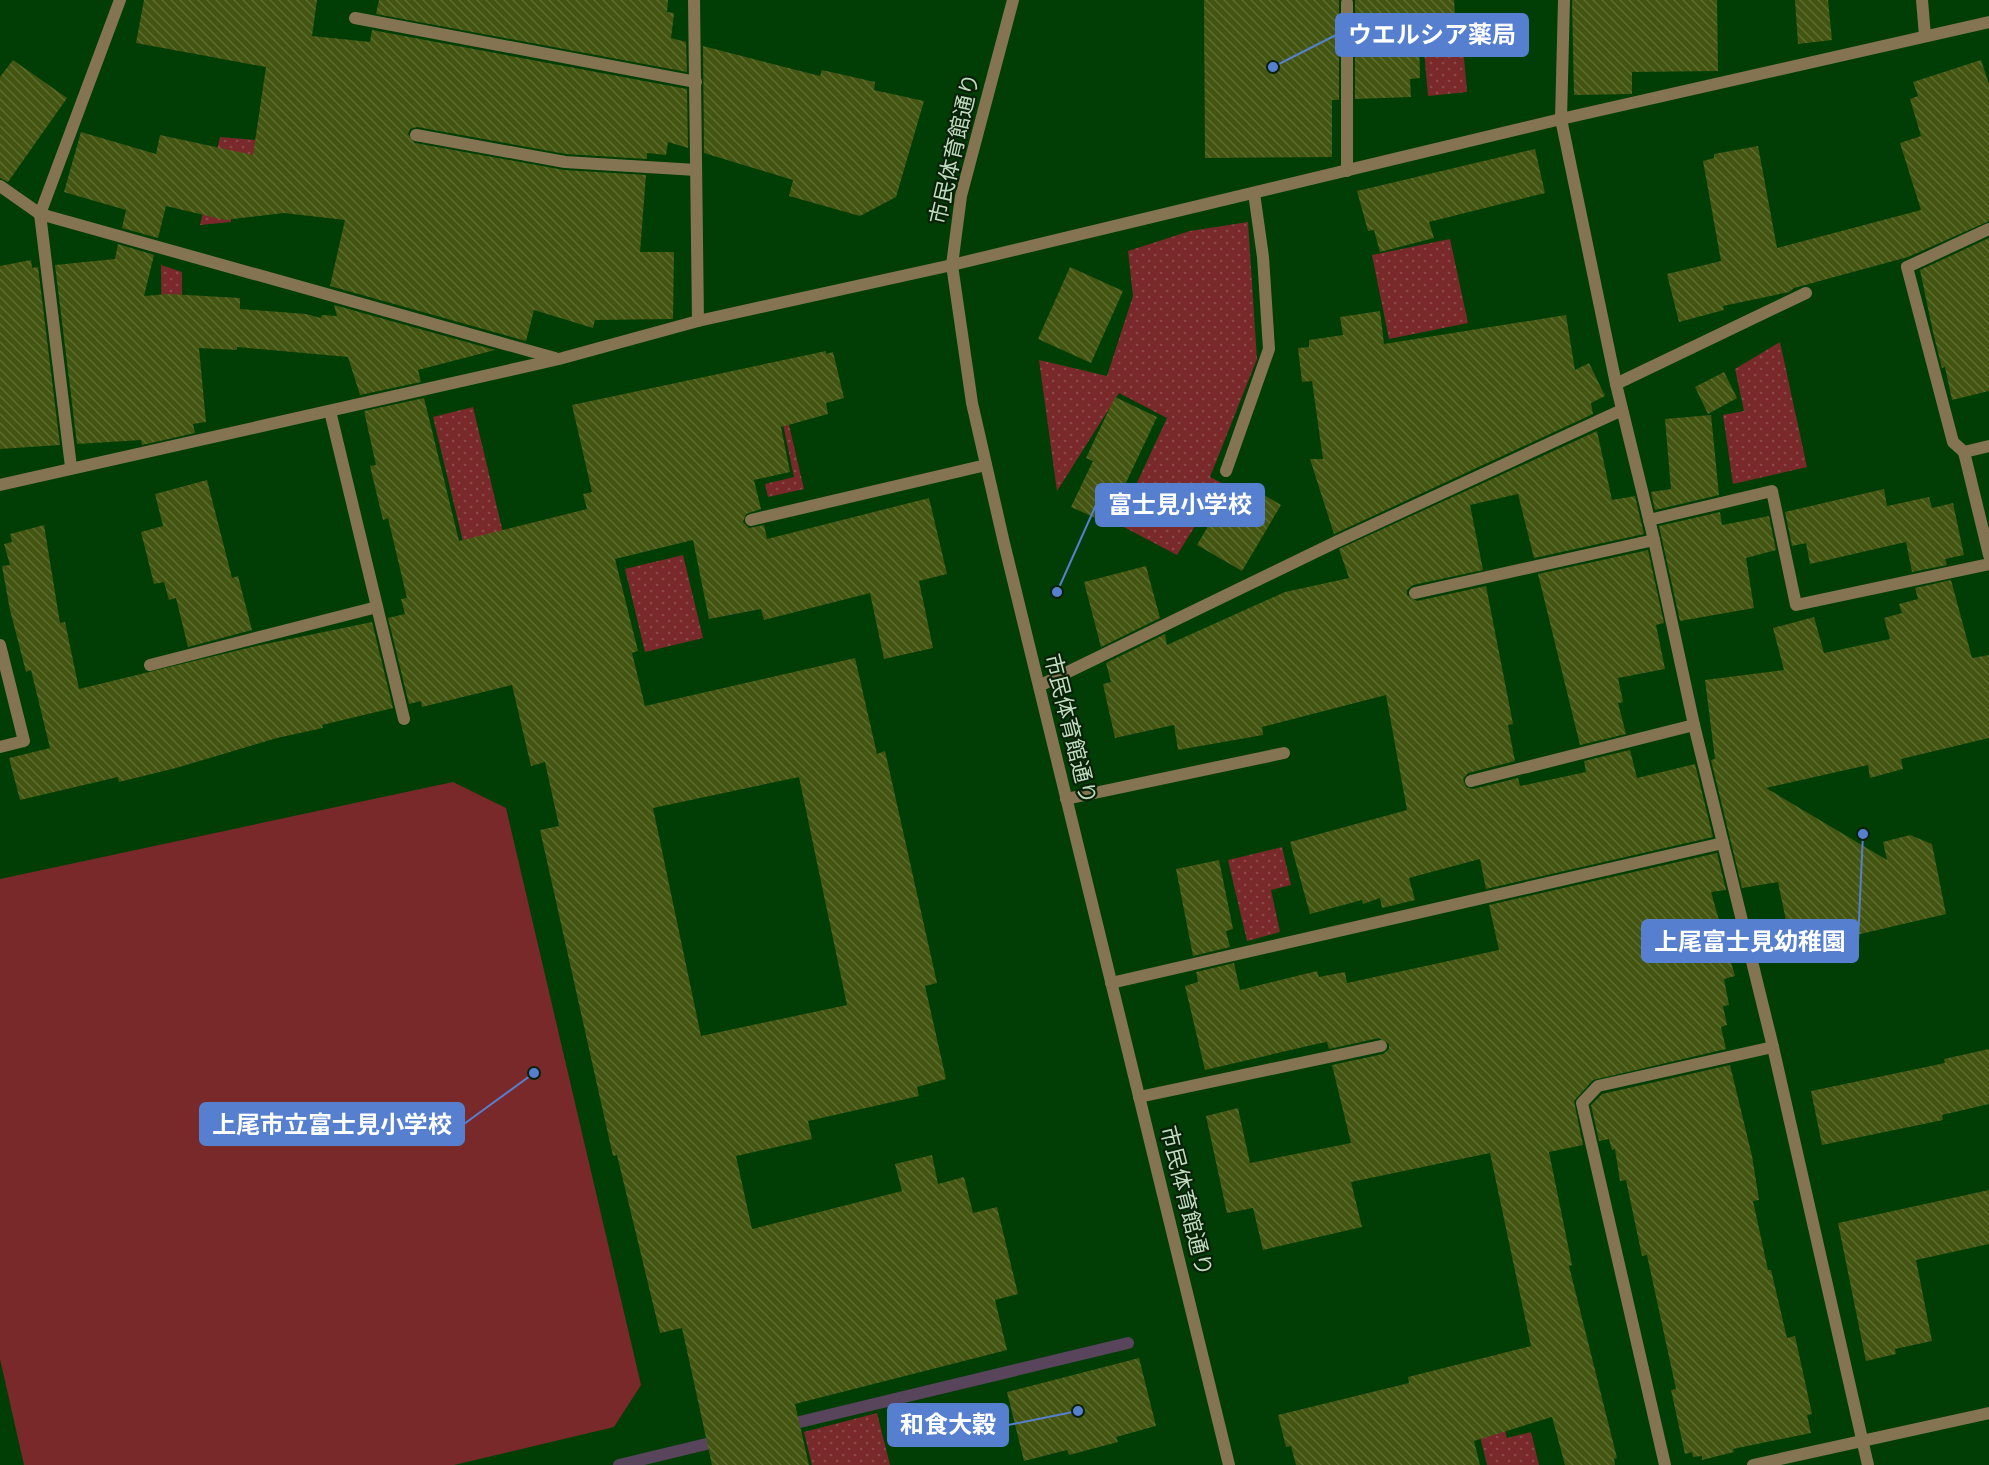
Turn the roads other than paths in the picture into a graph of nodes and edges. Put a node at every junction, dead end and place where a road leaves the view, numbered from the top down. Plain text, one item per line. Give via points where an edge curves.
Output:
1 (120, 0) edge
2 (694, 0) edge
3 (1013, 0) edge
4 (1564, 0) edge
5 (1922, 0) edge
6 (1347, 3) dead end
7 (355, 18) dead end
8 (1989, 22) edge
9 (1925, 36) junction
10 (696, 82) junction
11 (1562, 119) junction
12 (416, 135) dead end
13 (696, 170) junction
14 (1347, 171) junction
15 (0, 186) edge
16 (1254, 194) junction
17 (40, 214) junction
18 (1989, 229) edge
19 (952, 265) junction
20 (1806, 293) dead end
21 (698, 321) junction
22 (559, 359) junction
23 (1616, 384) junction
24 (1622, 410) junction
25 (330, 411) junction
26 (1989, 446) edge
27 (1964, 452) junction
28 (986, 465) junction
29 (71, 467) junction
30 (1226, 471) dead end
31 (0, 484) edge
32 (751, 520) dead end
33 (1649, 520) junction
34 (1654, 540) junction
35 (1989, 555) edge
36 (1989, 564) edge
37 (1415, 593) dead end
38 (377, 607) junction
39 (0, 645) edge
40 (150, 665) dead end
41 (1039, 686) junction
42 (404, 719) dead end
43 (1694, 725) junction
44 (0, 747) edge
45 (1284, 753) dead end
46 (1471, 781) dead end
47 (1065, 799) junction
48 (1723, 843) junction
49 (1111, 983) junction
50 (1381, 1046) dead end
51 (1773, 1047) junction
52 (1139, 1097) junction
53 (1989, 1413) edge
54 (1862, 1439) junction
55 (1229, 1465) edge
56 (1665, 1465) edge
57 (1753, 1465) edge
58 (1868, 1465) edge

1 - 17 street
2 - 10 street
3 - 19 street, 市民体育館通り via 962,196
4 - 11 street
5 - 9 street
6 - 14 street
7 - 10 street
8 - 9 street
9 - 11 street
10 - 13 street
11 - 14 street
11 - 23 street
12 - 13 street via 565,162
13 - 21 street
14 - 16 street
15 - 17 street
16 - 19 street
16 - 30 street via 1269,348
17 - 22 street
17 - 29 street
18 - 27 street via 1907,267 1953,442
19 - 21 street
19 - 28 street, 市民体育館通り via 972,403
20 - 23 street
21 - 22 street
22 - 25 street
23 - 24 street
24 - 33 street
24 - 41 street via 1336,542
25 - 29 street
25 - 38 street
26 - 27 street
27 - 35 street
28 - 32 street
28 - 41 street, 市民体育館通り
29 - 31 street
33 - 34 street
33 - 36 street via 1772,490 1796,605
34 - 37 street
34 - 43 street
38 - 40 street
38 - 42 street
39 - 44 street via 24,741
41 - 47 street, 市民体育館通り
43 - 46 street
43 - 48 street
45 - 47 street
47 - 49 street, 市民体育館通り
48 - 49 street
48 - 51 street
49 - 52 street, 市民体育館通り
50 - 52 street
51 - 54 street
51 - 56 street via 1598,1086 1582,1102
52 - 55 street, 市民体育館通り
53 - 54 street
54 - 57 street
54 - 58 street

